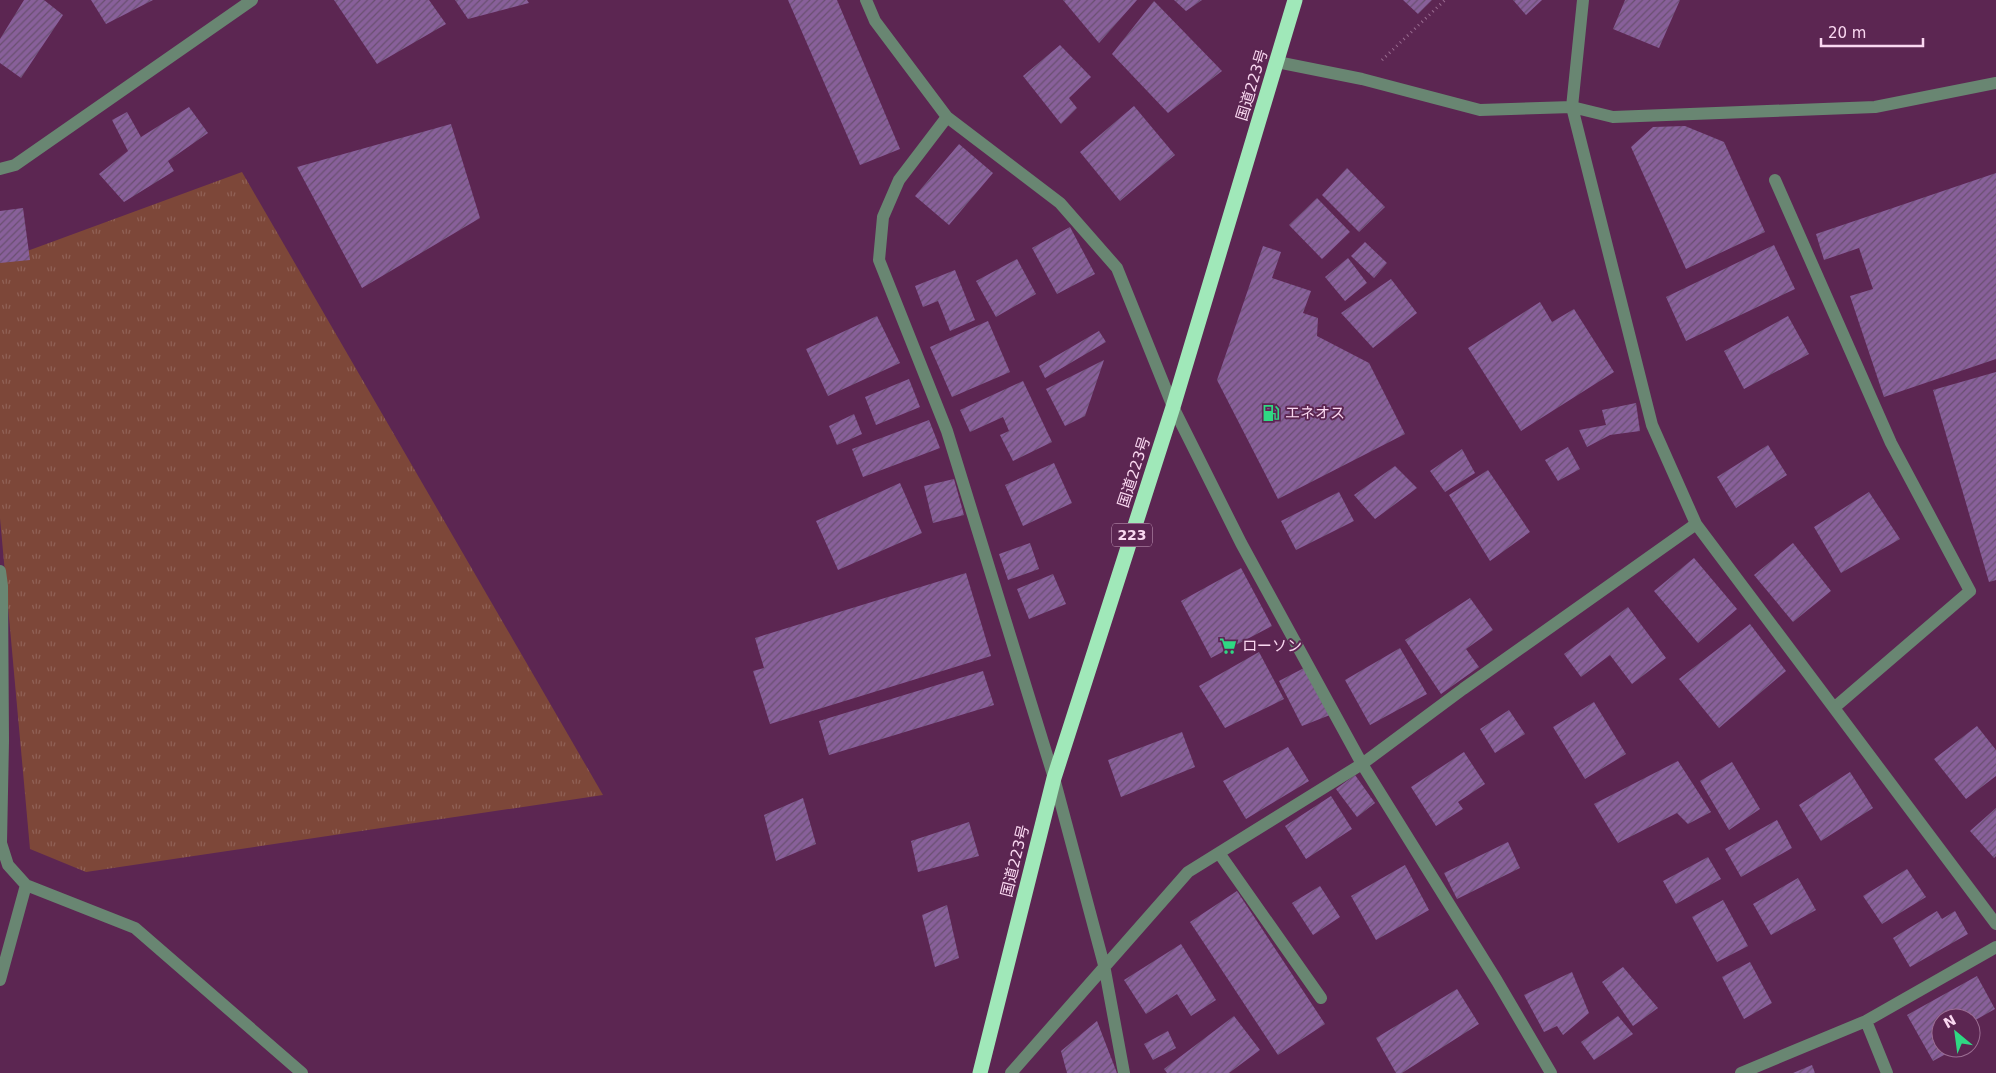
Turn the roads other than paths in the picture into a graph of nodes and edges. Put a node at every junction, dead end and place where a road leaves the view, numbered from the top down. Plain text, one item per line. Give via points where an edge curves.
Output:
1 (252, 0) edge
2 (866, 0) edge
3 (1295, 0) edge
4 (1583, 0) edge
5 (1277, 62) junction
6 (1996, 83) edge
7 (1572, 107) junction
8 (947, 117) junction
9 (0, 169) edge
10 (1775, 180) dead end
11 (1173, 407) junction
12 (1696, 524) junction
13 (0, 571) edge
14 (1835, 707) junction
15 (1362, 764) junction
16 (1054, 778) junction
17 (1219, 853) junction
18 (26, 885) junction
19 (1996, 924) edge
20 (1996, 947) edge
21 (1104, 965) junction
22 (0, 980) edge
23 (1321, 998) dead end
24 (1866, 1021) junction
25 (302, 1073) edge
26 (980, 1073) edge
27 (1011, 1073) edge
28 (1124, 1073) edge
29 (1551, 1073) edge
30 (1741, 1073) edge
31 (1887, 1073) edge

1 - 9 street via 16,165
2 - 8 street via 875,21
3 - 5 highway, 国道223号 / 223
4 - 7 street
5 - 7 street via 1362,79 1480,110
5 - 11 highway, 国道223号 / 223
6 - 7 street via 1875,107 1613,117
7 - 12 street via 1652,425
8 - 11 street via 1060,204 1117,268
8 - 16 street via 899,180 883,217 879,260 946,431
10 - 14 street via 1891,443 1970,591
11 - 15 street via 1241,543
11 - 16 highway, 国道223号 / 223
12 - 14 street
12 - 15 street
13 - 18 street via 3,732 0,843 8,865
14 - 19 street
15 - 17 street
15 - 29 street
16 - 21 street
16 - 26 highway, 国道223号 / 223
17 - 21 street via 1188,872
17 - 23 street
18 - 22 street
18 - 25 street via 135,928
20 - 24 street
21 - 27 street
21 - 28 street
24 - 30 street
24 - 31 street

